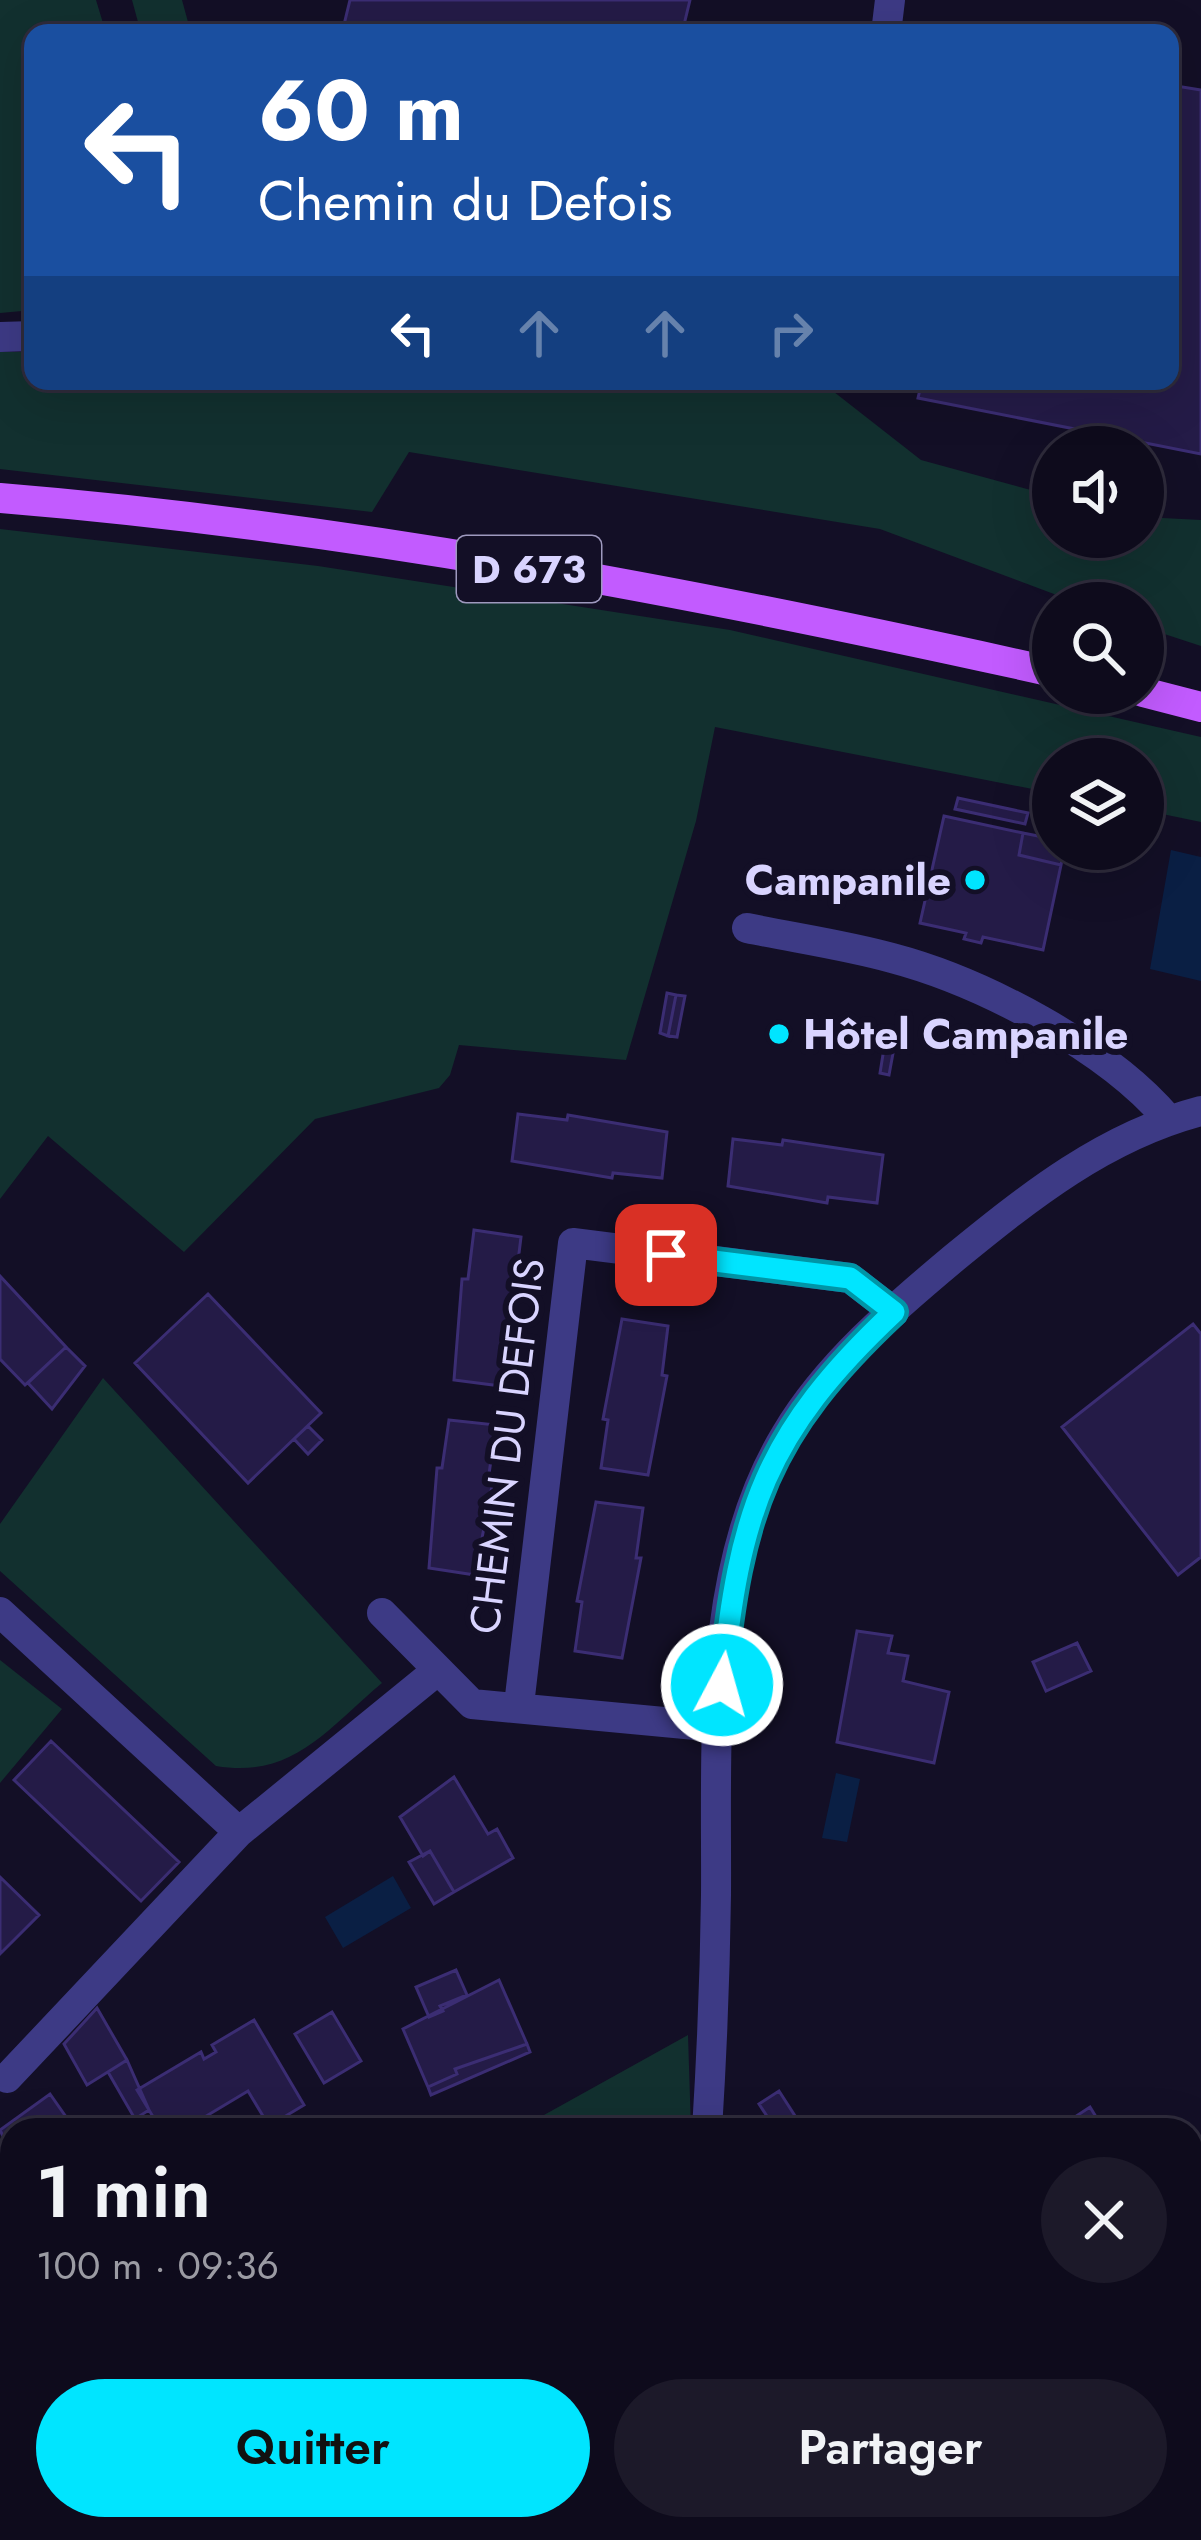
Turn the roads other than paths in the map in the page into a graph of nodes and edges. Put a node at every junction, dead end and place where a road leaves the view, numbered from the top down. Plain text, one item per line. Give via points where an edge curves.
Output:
1 (0, 498) edge
2 (1032, 668) edge
3 (1164, 697) edge
4 (1201, 707) edge
5 (748, 928) dead end
6 (1201, 1111) edge
7 (1168, 1119) junction
8 (894, 1312) junction
9 (0, 1612) edge
10 (382, 1613) dead end
11 (438, 1670) junction
12 (519, 1705) junction
13 (717, 1727) junction
14 (239, 1832) junction
15 (7, 2078) dead end
16 (708, 2118) edge

1 - 2 main road, D 673 via 352,540 650,589
3 - 4 main road
5 - 7 street via 896,959 1017,1008 1140,1086
6 - 7 street
7 - 8 street via 1122,1138 1018,1205
8 - 12 street, CHEMIN DU DEFOIS via 850,1278 573,1243
8 - 13 street via 813,1394 759,1485 730,1601
9 - 14 street
10 - 11 street, CHEMIN DU DEFOIS
11 - 12 street, CHEMIN DU DEFOIS via 472,1704
11 - 14 street
12 - 13 street, CHEMIN DU DEFOIS
13 - 16 street
14 - 15 street

